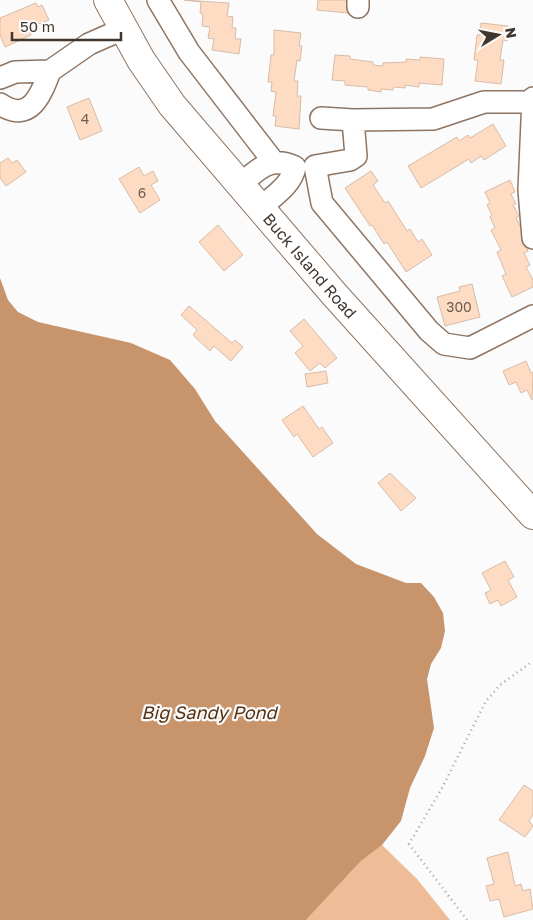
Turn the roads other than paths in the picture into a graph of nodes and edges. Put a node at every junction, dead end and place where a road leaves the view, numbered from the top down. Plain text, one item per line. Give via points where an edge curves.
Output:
1 (108, 0) edge
2 (158, 0) edge
3 (123, 29) junction
4 (50, 71) junction
5 (0, 78) edge
6 (533, 101) edge
7 (0, 104) edge
8 (320, 118) dead end
9 (353, 120) junction
10 (532, 158) edge
11 (273, 161) junction
12 (305, 166) junction
13 (239, 186) junction
14 (259, 209) junction
15 (533, 238) edge
16 (533, 316) edge
17 (533, 515) edge

1 - 3 main road, Buck Island Road
2 - 11 street via 189,52
3 - 4 street via 90,44
3 - 13 main road, Buck Island Road via 172,105
4 - 5 street via 15,72
4 - 7 street via 33,106 13,111
6 - 9 street via 484,102 433,119
6 - 10 street
8 - 9 street
9 - 12 street via 356,156 350,160
10 - 15 street via 529,190
11 - 12 street
11 - 13 street
12 - 14 street
12 - 16 street via 322,203 429,331 444,344 470,348
13 - 14 main road, Buck Island Road
14 - 17 main road, Buck Island Road

